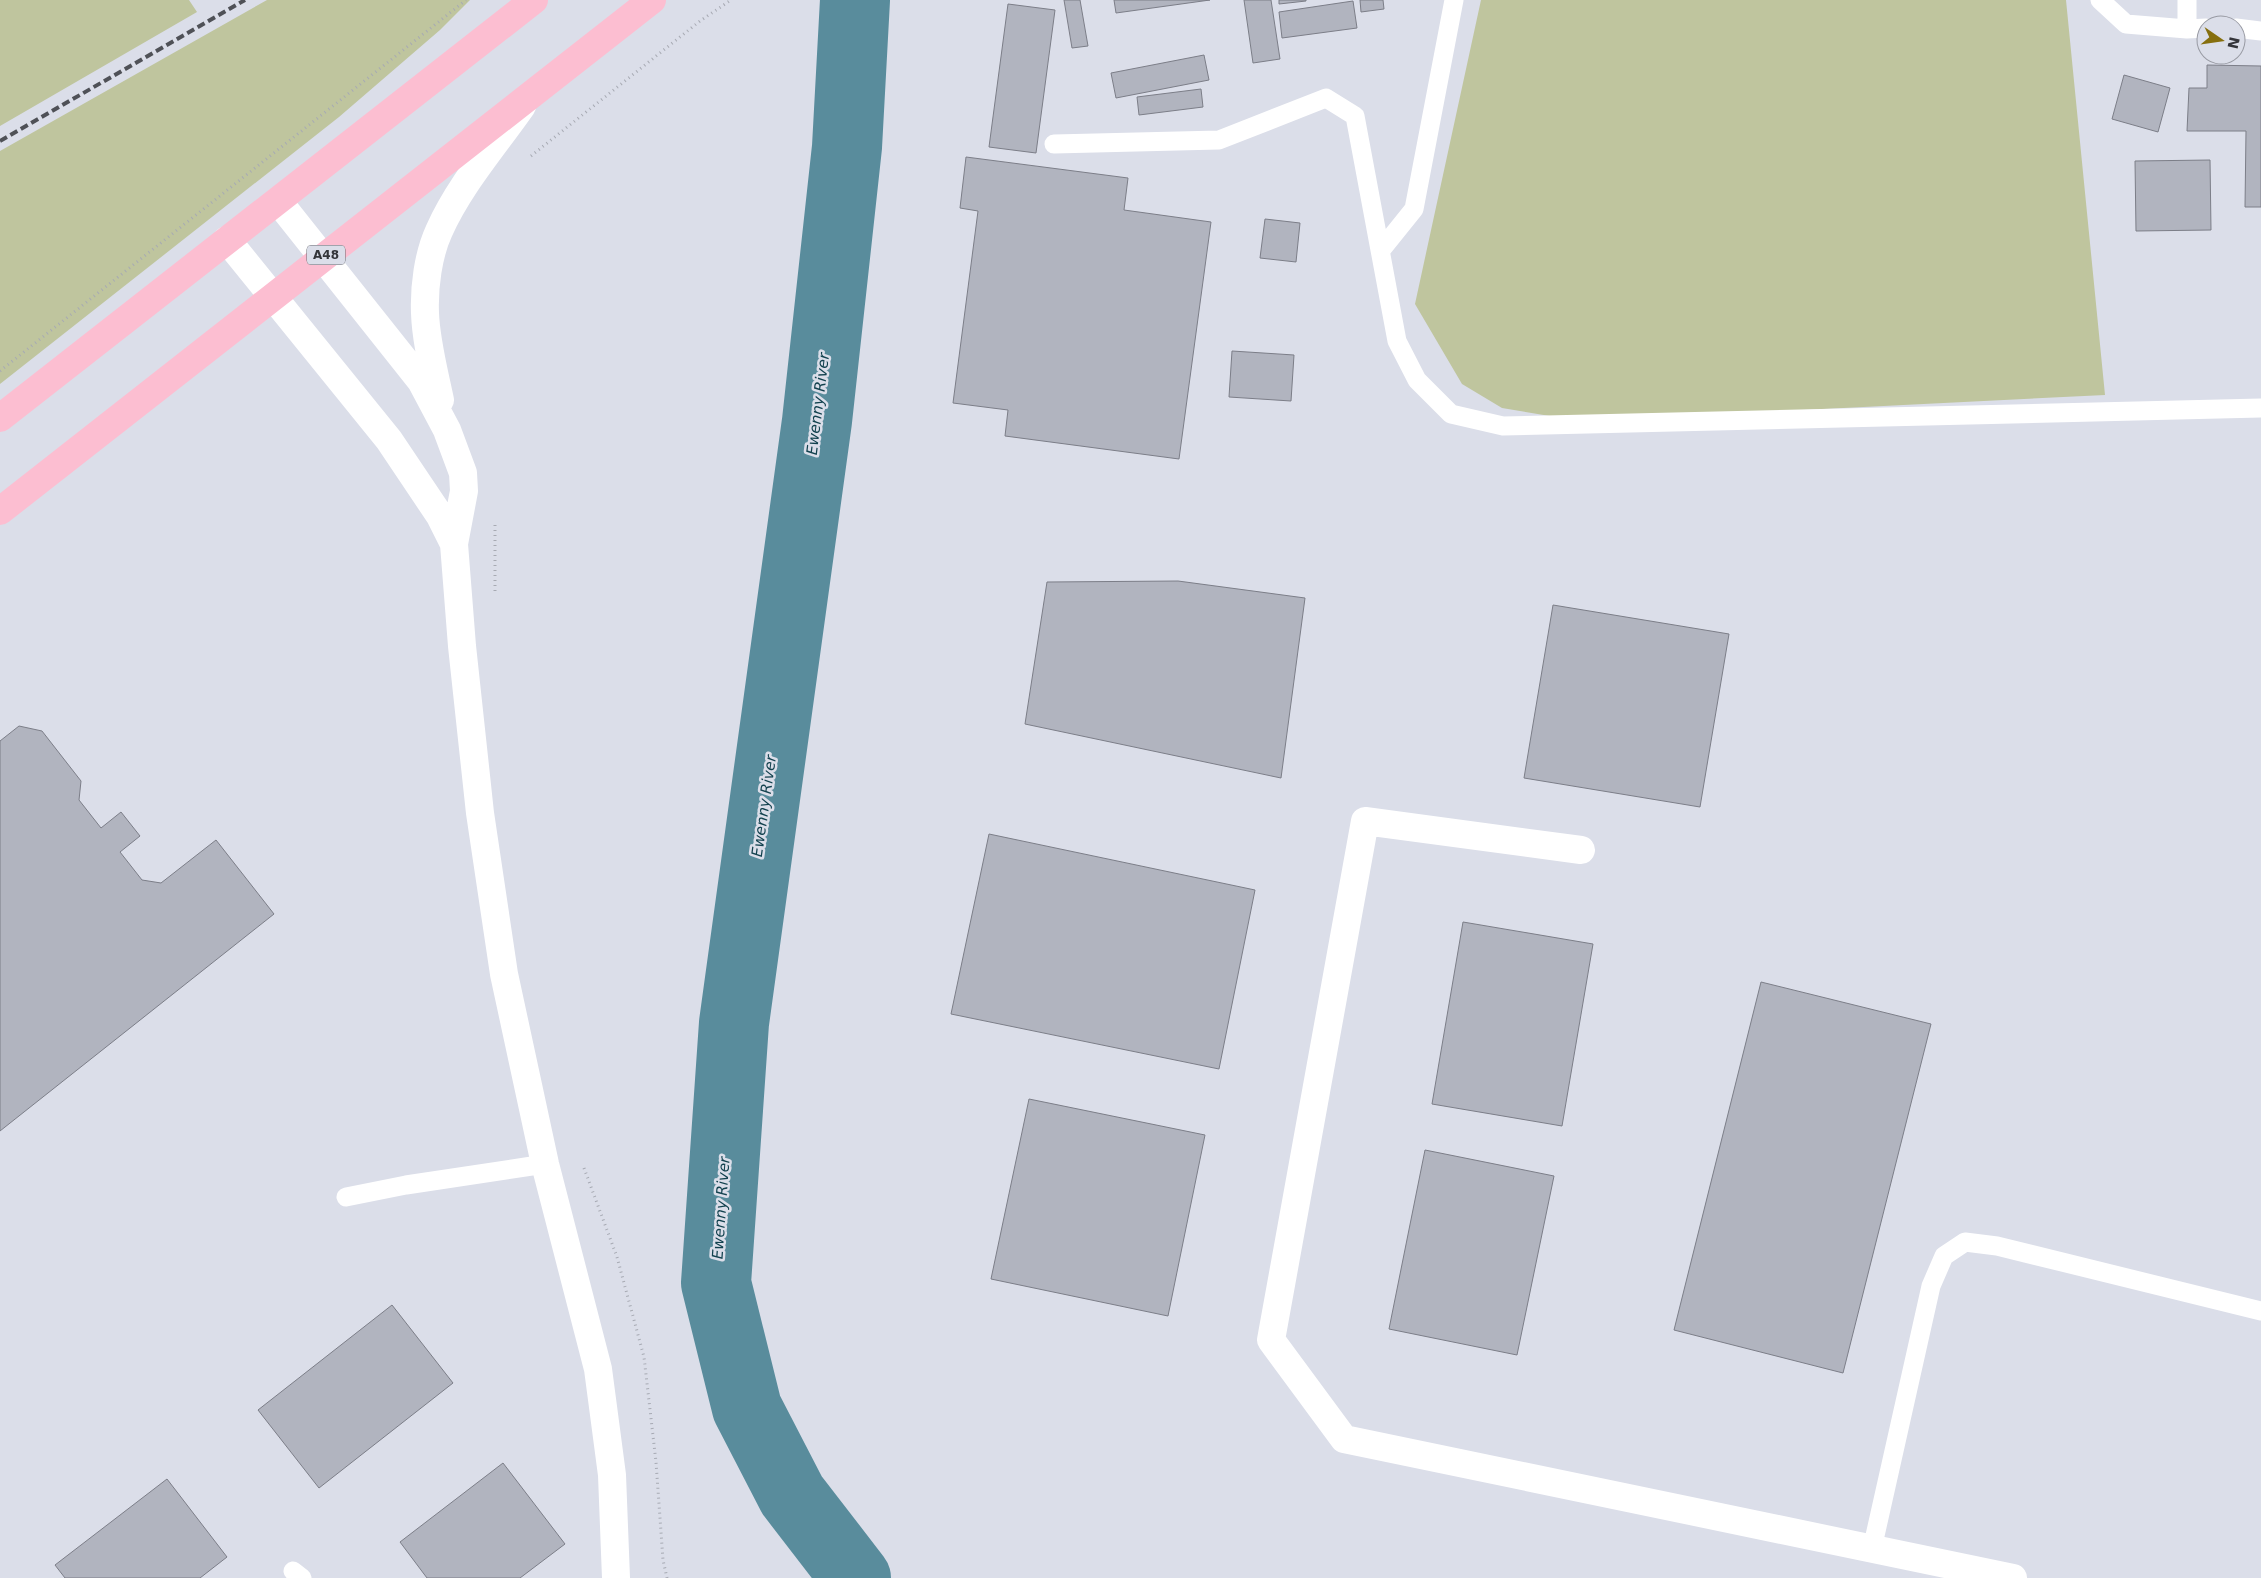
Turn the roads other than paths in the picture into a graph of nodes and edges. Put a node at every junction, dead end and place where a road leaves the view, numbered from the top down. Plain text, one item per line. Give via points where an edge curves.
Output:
1 (534, 0) edge
2 (652, 0) edge
3 (1454, 0) edge
4 (2100, 0) edge
5 (2187, 0) edge
6 (2196, 26) edge
7 (2196, 29) edge
8 (2246, 29) edge
9 (2261, 31) edge
10 (530, 95) junction
11 (1054, 144) dead end
12 (278, 200) junction
13 (227, 240) junction
14 (1381, 250) junction
15 (322, 258) junction
16 (272, 297) junction
17 (2261, 408) edge
18 (0, 418) edge
19 (447, 430) junction
20 (0, 511) edge
21 (454, 544) junction
22 (1581, 850) dead end
23 (545, 1164) junction
24 (346, 1197) dead end
25 (2261, 1311) edge
26 (1872, 1548) junction
27 (616, 1578) edge
28 (2013, 1578) edge

1 - 12 main road
2 - 10 main road, A48
3 - 14 lane via 1414,209
4 - 7 lane via 2126,24
5 - 6 lane
8 - 9 lane
10 - 15 main road, A48
10 - 19 street via 459,195 439,231 432,255 425,286 425,314 428,345
11 - 14 lane via 1219,140 1326,98 1355,116
12 - 13 main road
12 - 15 street
13 - 16 street
13 - 18 main road
14 - 17 lane via 1398,341 1417,380 1451,414 1503,426
15 - 16 main road, A48
15 - 19 street via 421,381
16 - 20 main road, A48
16 - 21 street via 389,440 440,516
19 - 21 street via 464,482
21 - 23 street via 464,674 481,823 504,974
22 - 26 street via 1365,821 1272,1340 1344,1439
23 - 24 lane
23 - 27 street via 598,1369 612,1475
25 - 26 lane via 1997,1246 1965,1242 1944,1256 1931,1286
26 - 28 street

